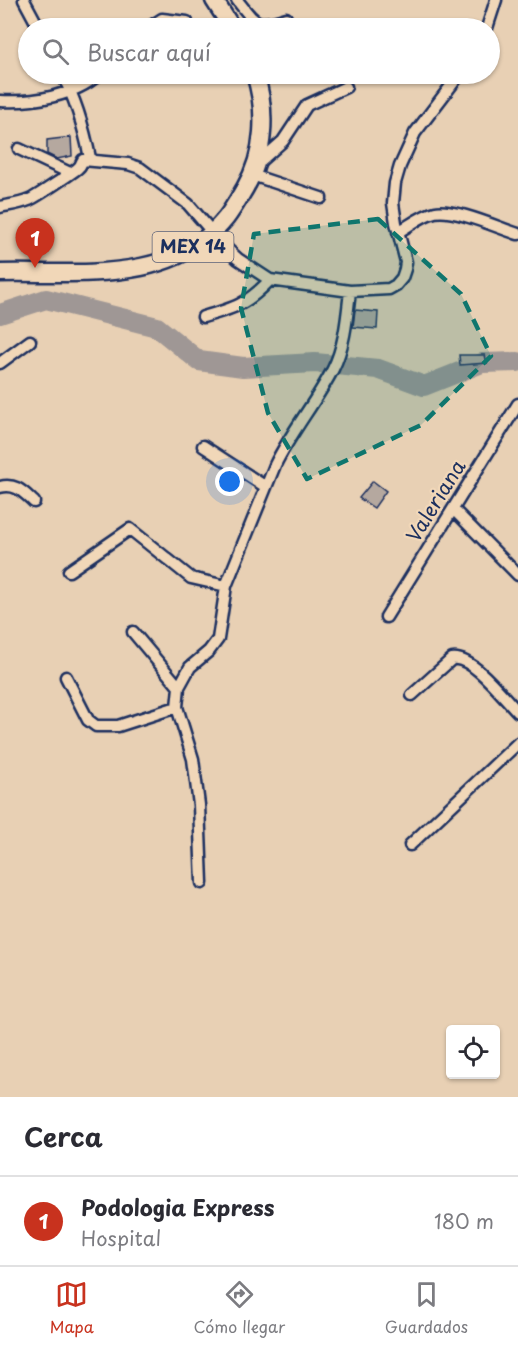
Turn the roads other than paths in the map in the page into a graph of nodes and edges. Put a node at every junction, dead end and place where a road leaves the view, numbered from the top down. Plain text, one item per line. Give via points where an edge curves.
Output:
1 (24, 0) edge
2 (214, 0) edge
3 (237, 0) edge
4 (496, 0) edge
5 (34, 18) edge
6 (226, 18) edge
7 (251, 18) edge
8 (490, 18) edge
9 (68, 84) edge
10 (84, 84) edge
11 (258, 84) edge
12 (452, 84) edge
13 (346, 87) dead end
14 (72, 92) junction
15 (0, 101) edge
16 (19, 149) dead end
17 (83, 160) junction
18 (255, 170) junction
19 (70, 173) junction
20 (321, 198) dead end
21 (0, 207) edge
22 (213, 232) junction
23 (398, 232) junction
24 (518, 234) edge
25 (0, 273) edge
26 (270, 280) junction
27 (350, 291) junction
28 (203, 317) dead end
29 (30, 341) dead end
30 (0, 363) edge
31 (518, 404) edge
32 (203, 446) dead end
33 (0, 487) edge
34 (266, 487) junction
35 (34, 502) dead end
36 (453, 509) junction
37 (69, 571) dead end
38 (518, 575) edge
39 (226, 586) junction
40 (386, 617) dead end
41 (134, 632) dead end
42 (66, 677) dead end
43 (179, 687) junction
44 (412, 695) dead end
45 (177, 707) junction
46 (518, 712) edge
47 (518, 743) edge
48 (410, 845) dead end
49 (202, 883) dead end

1 - 5 street
2 - 6 main road
3 - 7 street
4 - 8 street
9 - 14 street
10 - 14 street
11 - 18 main road, MEX 14 via 261,141
12 - 23 street via 406,151 393,194
13 - 18 street via 307,105 283,141
14 - 15 street
14 - 17 street via 90,158
16 - 19 street
17 - 19 street
17 - 22 street via 140,168 188,204
18 - 20 street
18 - 22 main road, MEX 14
19 - 21 street via 28,201
22 - 25 main road, MEX 14 via 183,254 157,265 91,273
22 - 26 street via 238,259
23 - 24 street via 443,211
23 - 27 street via 406,262 402,278 389,289
26 - 27 street
26 - 28 street via 246,302
27 - 34 street via 344,340 334,368 283,449
29 - 30 street
31 - 36 street, Valeriana
32 - 34 street
33 - 35 street via 18,487
34 - 39 street
36 - 38 street
36 - 40 street, Valeriana
37 - 39 street via 130,529 191,578
39 - 43 street via 218,639 190,667
41 - 43 street
42 - 45 street via 88,720 96,726 118,726
43 - 45 street
44 - 46 street via 458,658 472,665
45 - 49 street via 193,759
47 - 48 street

